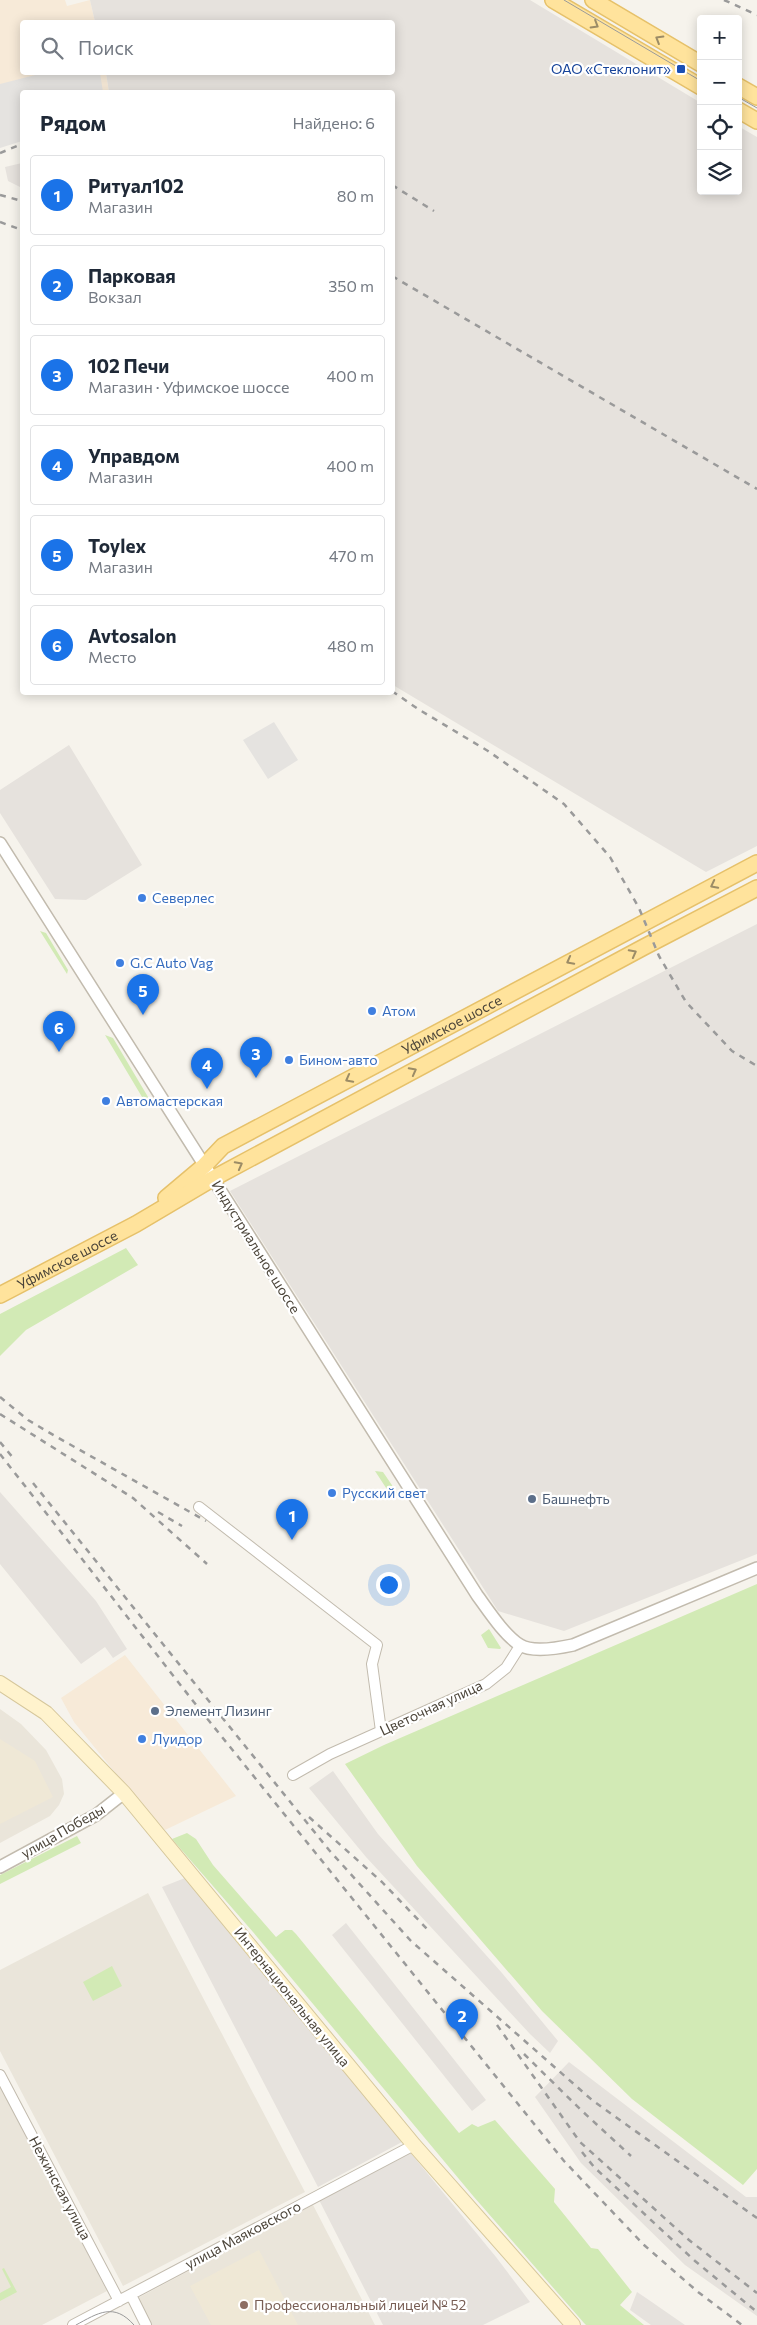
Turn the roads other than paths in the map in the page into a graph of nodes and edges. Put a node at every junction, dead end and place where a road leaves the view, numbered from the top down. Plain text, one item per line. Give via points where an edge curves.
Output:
1 (553, 0) edge
2 (593, 0) edge
3 (697, 62) edge
4 (697, 85) edge
5 (742, 88) edge
6 (757, 97) edge
7 (742, 112) edge
8 (757, 121) edge
9 (0, 842) edge
10 (757, 863) edge
11 (757, 888) edge
12 (204, 1166) junction
13 (212, 1179) junction
14 (136, 1224) junction
15 (0, 1295) edge
16 (199, 1507) dead end
17 (757, 1568) edge
18 (520, 1646) junction
19 (0, 1683) edge
20 (381, 1730) junction
21 (293, 1775) dead end
22 (124, 1792) junction
23 (0, 1867) edge
24 (0, 2075) edge
25 (414, 2146) junction
26 (131, 2294) junction
27 (119, 2300) junction
28 (73, 2325) edge
29 (146, 2325) edge
30 (573, 2325) edge

1 -> 4 main road
3 -> 2 main road
5 - 6 main road
7 - 8 main road
9 - 12 street, Индустриальное шоссе
10 -> 12 main road, Уфимское шоссе via 223,1146
13 -> 11 main road, Уфимское шоссе
12 - 13 street, Индустриальное шоссе
12 - 14 main road, Уфимское шоссе
13 - 14 main road, Уфимское шоссе
13 - 18 street, Индустриальное шоссе via 476,1595
14 - 15 main road, Уфимское шоссе
16 - 20 street via 377,1644 372,1664
17 - 18 street via 573,1645 546,1650
18 - 20 street, Цветочная улица via 506,1668 486,1684
19 - 22 main road, Интернациональная улица via 46,1713
20 - 21 street, Цветочная улица
22 - 23 street, улица Победы via 96,1815
22 - 25 main road, Интернациональная улица
24 - 27 street, Нежинская улица
25 - 26 street, улица Маяковского
25 - 30 main road, Интернациональная улица
26 - 27 street, улица Маяковского
26 - 29 street
27 - 28 street, улица Маяковского

